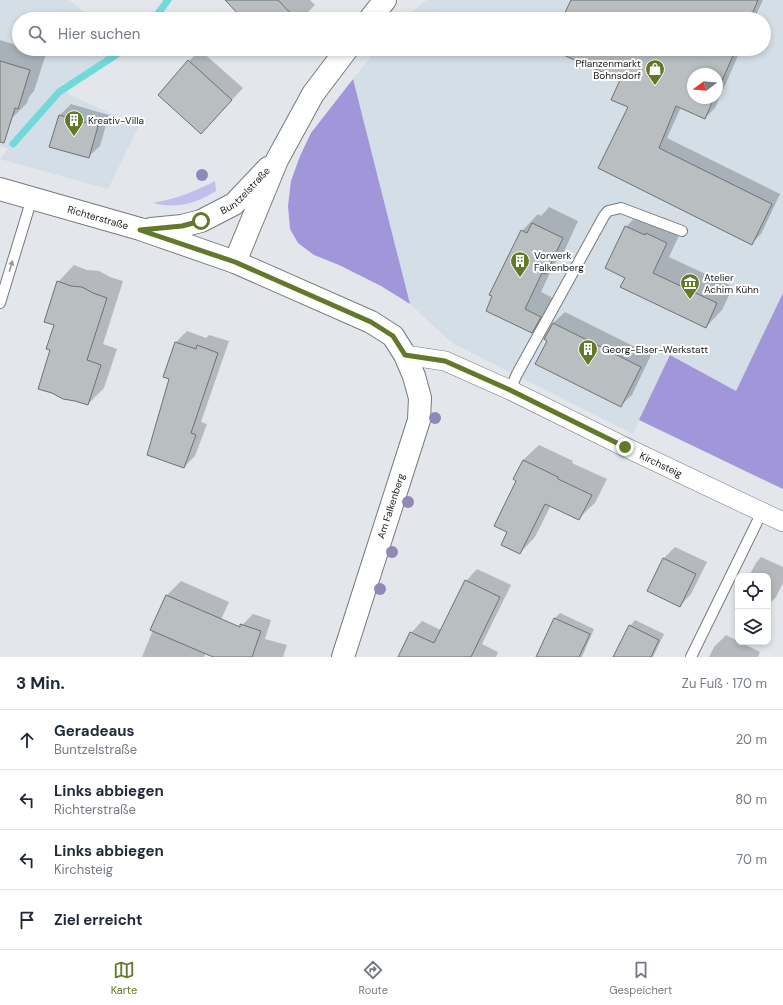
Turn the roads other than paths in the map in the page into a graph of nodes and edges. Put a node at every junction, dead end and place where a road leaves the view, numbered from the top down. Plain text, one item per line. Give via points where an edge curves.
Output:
1 (385, 0) edge
2 (376, 12) edge
3 (342, 56) edge
4 (277, 160) junction
5 (0, 189) edge
6 (32, 198) junction
7 (140, 230) junction
8 (682, 231) dead end
9 (235, 262) junction
10 (0, 303) edge
11 (405, 355) junction
12 (510, 390) junction
13 (762, 512) junction
14 (783, 522) edge
15 (343, 657) edge
16 (691, 657) edge

1 - 2 street
3 - 4 street, Buntzelstraße via 313,94
4 - 7 street, Buntzelstraße via 234,204 201,221 182,226
4 - 9 street, Buntzelstraße
5 - 6 street, Richterstraße
6 - 7 street, Richterstraße
10 -> 6 lane
7 - 9 street, Richterstraße
8 - 12 lane via 620,208 608,211
9 - 11 street, Richterstraße via 371,322 393,336
11 - 12 street, Kirchsteig via 445,361
11 - 15 street, Am Falkenberg via 420,398 419,420
12 - 13 street, Kirchsteig
13 - 14 street, Kirchsteig
13 - 16 lane

